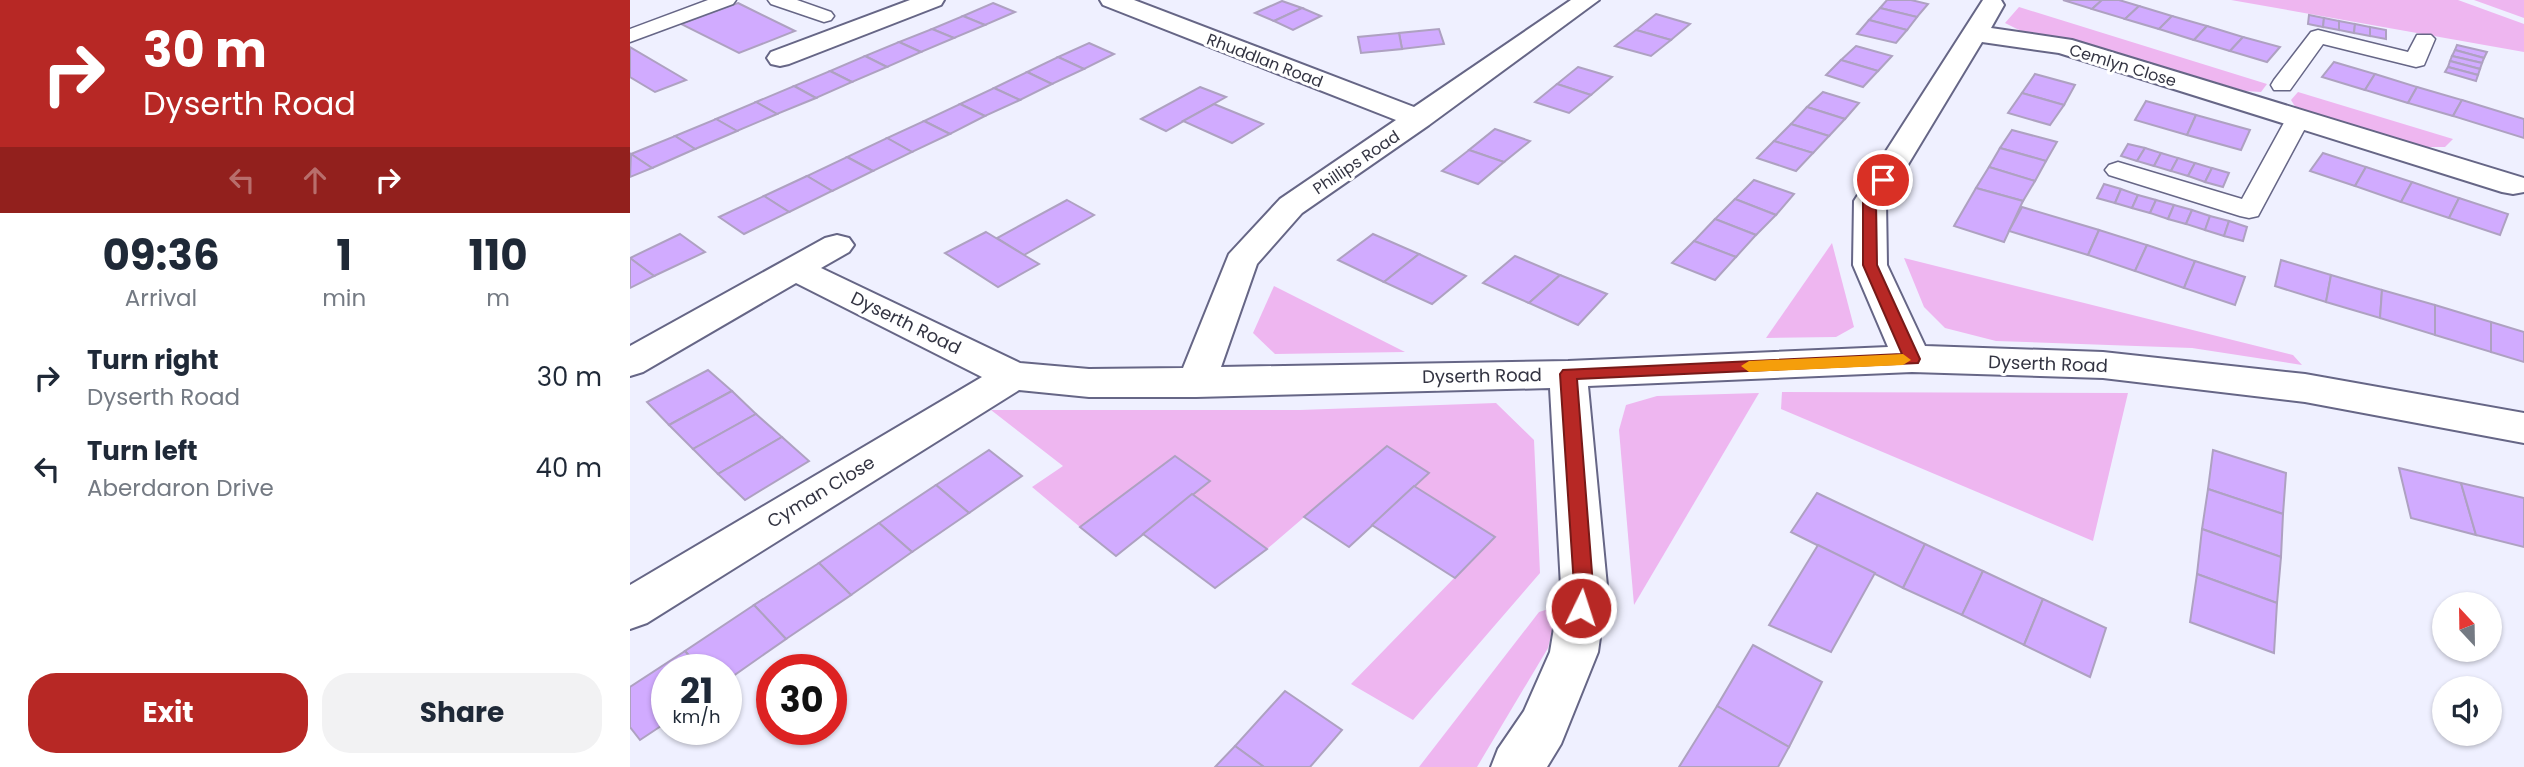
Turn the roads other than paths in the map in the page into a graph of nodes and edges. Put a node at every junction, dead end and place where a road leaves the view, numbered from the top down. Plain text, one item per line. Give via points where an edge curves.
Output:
1 (726, 0) edge
2 (778, 0) edge
3 (932, 0) edge
4 (1112, 0) edge
5 (1587, 0) edge
6 (1992, 5) dead end
7 (824, 16) dead end
8 (1974, 33) junction
9 (630, 36) edge
10 (2424, 39) dead end
11 (780, 58) dead end
12 (2282, 85) joint
13 (2268, 110) junction
14 (1419, 118) junction
15 (2298, 119) junction
16 (2118, 170) dead end
17 (2513, 185) dead end
18 (837, 245) dead end
19 (795, 269) junction
20 (1912, 359) junction
21 (630, 363) edge
22 (1568, 374) junction
23 (1013, 376) junction
24 (1196, 383) junction
25 (2524, 428) edge
26 (630, 609) edge
27 (1517, 767) edge

1 - 9 lane
2 - 7 lane
3 - 11 street
4 - 14 street, Rhuddlan Road
5 - 14 street, Phillips Road
6 - 8 street
8 - 13 street, Cemlyn Close via 2063,46
8 - 20 street via 1870,201 1870,265
10 - 12 lane via 2416,60 2318,36
12 - 13 street
13 - 15 street, Cemlyn Close
14 - 24 street, Phillips Road via 1291,206 1241,261
15 - 16 lane via 2249,210
15 - 17 street, Cemlyn Close via 2460,157
18 - 19 street
19 - 21 street
19 - 23 street, Dyserth Road
20 - 22 street, Dyserth Road
20 - 25 street, Dyserth Road via 2103,365 2305,388
22 - 24 street, Dyserth Road
22 - 27 street via 1584,586 1574,652 1543,727
23 - 24 street, Dyserth Road via 1090,383
23 - 26 street, Cyman Close

